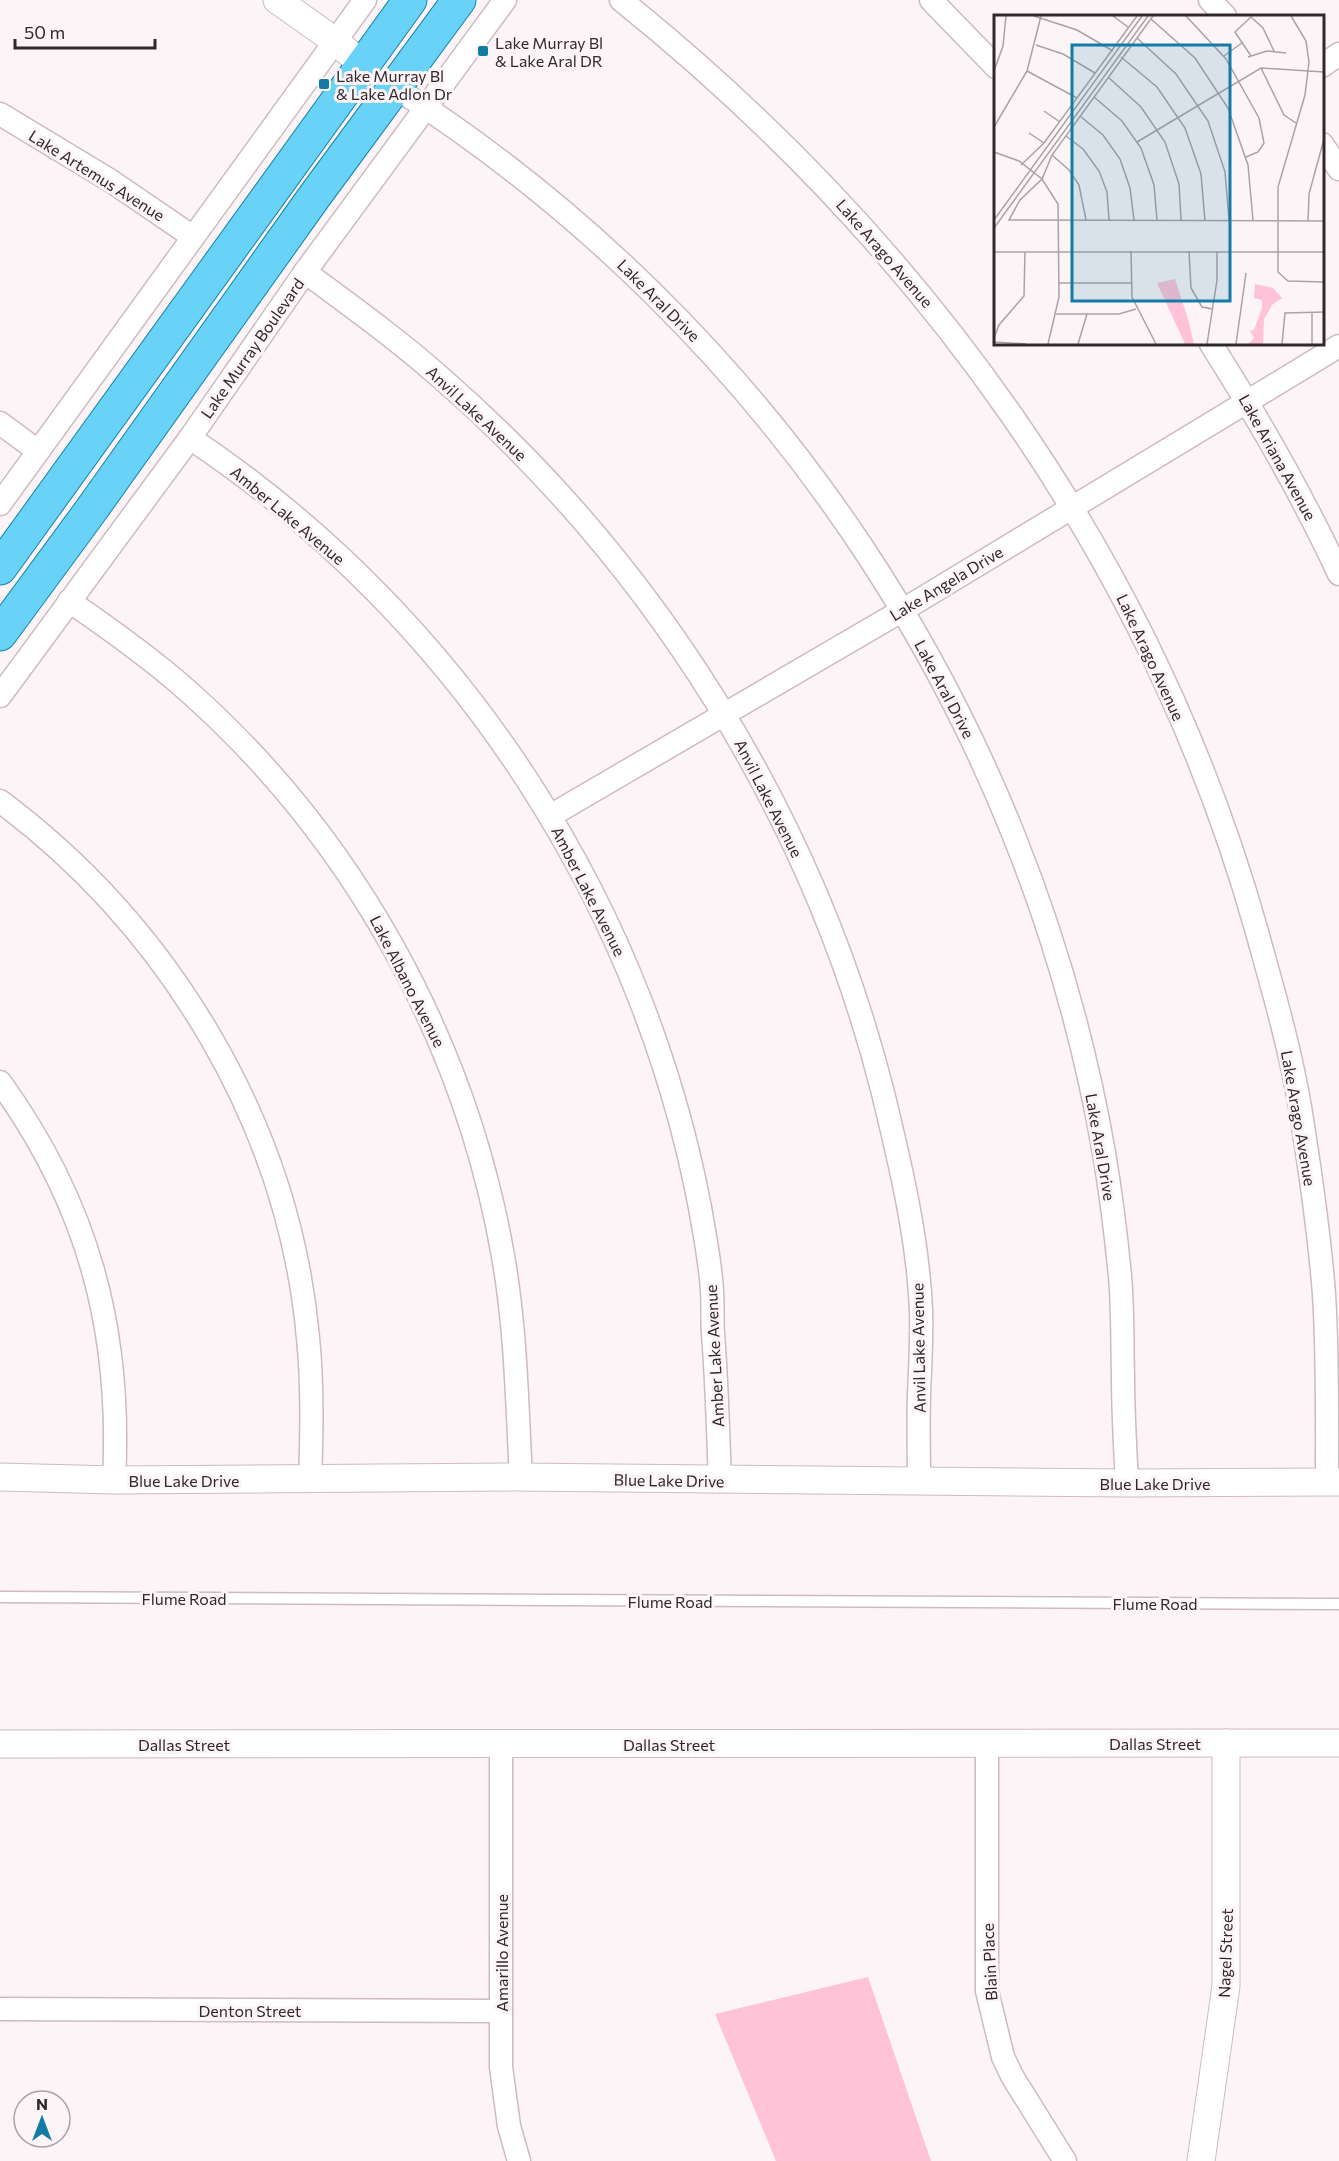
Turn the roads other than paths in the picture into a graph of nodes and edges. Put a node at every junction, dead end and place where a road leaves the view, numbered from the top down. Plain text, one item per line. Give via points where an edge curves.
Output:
1 (277, 0) edge
2 (364, 0) edge
3 (459, 0) edge
4 (505, 0) edge
5 (621, 0) edge
6 (931, 0) edge
7 (1210, 0) edge
8 (404, 9) edge
9 (1224, 15) edge
10 (335, 41) junction
11 (1339, 54) edge
12 (363, 65) junction
13 (994, 65) edge
14 (1324, 65) edge
15 (396, 88) junction
16 (427, 107) junction
17 (0, 114) edge
18 (360, 136) junction
19 (1324, 146) edge
20 (1339, 168) edge
21 (193, 237) junction
22 (305, 272) junction
23 (1212, 345) edge
24 (1339, 346) edge
25 (1248, 402) junction
26 (0, 423) edge
27 (190, 438) junction
28 (38, 451) junction
29 (0, 504) edge
30 (1072, 507) junction
31 (0, 568) edge
32 (1339, 574) edge
33 (69, 601) junction
34 (903, 610) junction
35 (0, 634) edge
36 (0, 696) edge
37 (723, 713) junction
38 (0, 801) edge
39 (550, 816) junction
40 (0, 1082) edge
41 (0, 1477) edge
42 (522, 1478) junction
43 (114, 1479) junction
44 (310, 1479) junction
45 (720, 1481) junction
46 (919, 1481) junction
47 (1333, 1482) edge
48 (1127, 1483) junction
49 (0, 1597) edge
50 (1339, 1604) edge
51 (1226, 1743) junction
52 (1339, 1743) edge
53 (0, 1744) edge
54 (501, 1744) junction
55 (987, 1744) junction
56 (0, 2009) edge
57 (501, 2011) junction
58 (519, 2161) edge
59 (1065, 2161) edge
60 (1201, 2161) edge

1 - 10 street
2 - 10 street
3 - 15 main road
4 - 16 street, Lake Murray Boulevard
5 - 30 street, Lake Arago Avenue via 676,44 774,134 879,243 995,389
6 - 13 street
7 - 9 street
8 - 12 main road
8 - 15 main road
10 - 12 street
10 - 21 street
11 - 14 street
12 - 18 main road
12 - 31 main road
15 - 16 street, Lake Aral Drive
15 - 18 main road
16 - 22 street, Lake Murray Boulevard
16 - 34 street, Lake Aral Drive via 563,210 685,324 796,453
17 - 21 street, Lake Artemus Avenue via 111,181
18 - 35 main road
19 - 20 street
21 - 28 street
22 - 27 street, Lake Murray Boulevard
22 - 37 street, Anvil Lake Avenue via 426,364 541,474 674,636
23 - 25 street, Lake Ariana Avenue
24 - 25 street, Lake Angela Drive
25 - 30 street, Lake Angela Drive
25 - 32 street, Lake Ariana Avenue
26 - 28 street
27 - 33 street, Lake Murray Boulevard
27 - 39 street, Amber Lake Avenue via 297,518 386,602 460,686
28 - 29 street
30 - 34 street, Lake Angela Drive
30 - 47 street, Lake Arago Avenue via 1145,640 1197,755 1264,952 1299,1103 1317,1224
33 - 36 street, Lake Murray Boulevard
33 - 42 street, Lake Albano Avenue via 188,691 260,761 323,838 403,964 450,1067 493,1206 510,1308
34 - 37 street, Lake Angela Drive
34 - 48 street, Lake Aral Drive via 954,701 992,781 1039,901 1076,1025 1113,1214 1120,1278
37 - 39 street, Lake Angela Drive
37 - 46 street, Anvil Lake Avenue via 759,775 808,875 876,1065 901,1174 921,1311
38 - 44 street via 92,880 152,948 203,1024 247,1106 280,1196 302,1288 312,1383
39 - 45 street, Amber Lake Avenue via 582,871 629,971 682,1128 712,1290
40 - 43 street via 61,1182 92,1263 113,1365
41 - 43 street, Blue Lake Drive
42 - 44 street, Blue Lake Drive
42 - 45 street, Blue Lake Drive
43 - 44 street, Blue Lake Drive
45 - 46 street, Blue Lake Drive
46 - 48 street, Blue Lake Drive
47 - 48 street, Blue Lake Drive
49 - 50 lane, Flume Road
51 - 52 street, Dallas Street
51 - 55 street, Dallas Street
51 - 60 street, Nagel Street via 1226,1986
53 - 54 street, Dallas Street
54 - 55 street, Dallas Street
54 - 57 street, Amarillo Avenue
55 - 59 street, Blain Place via 987,1990 1003,2057
56 - 57 street, Denton Street
57 - 58 street, Amarillo Avenue via 501,2067 509,2126

